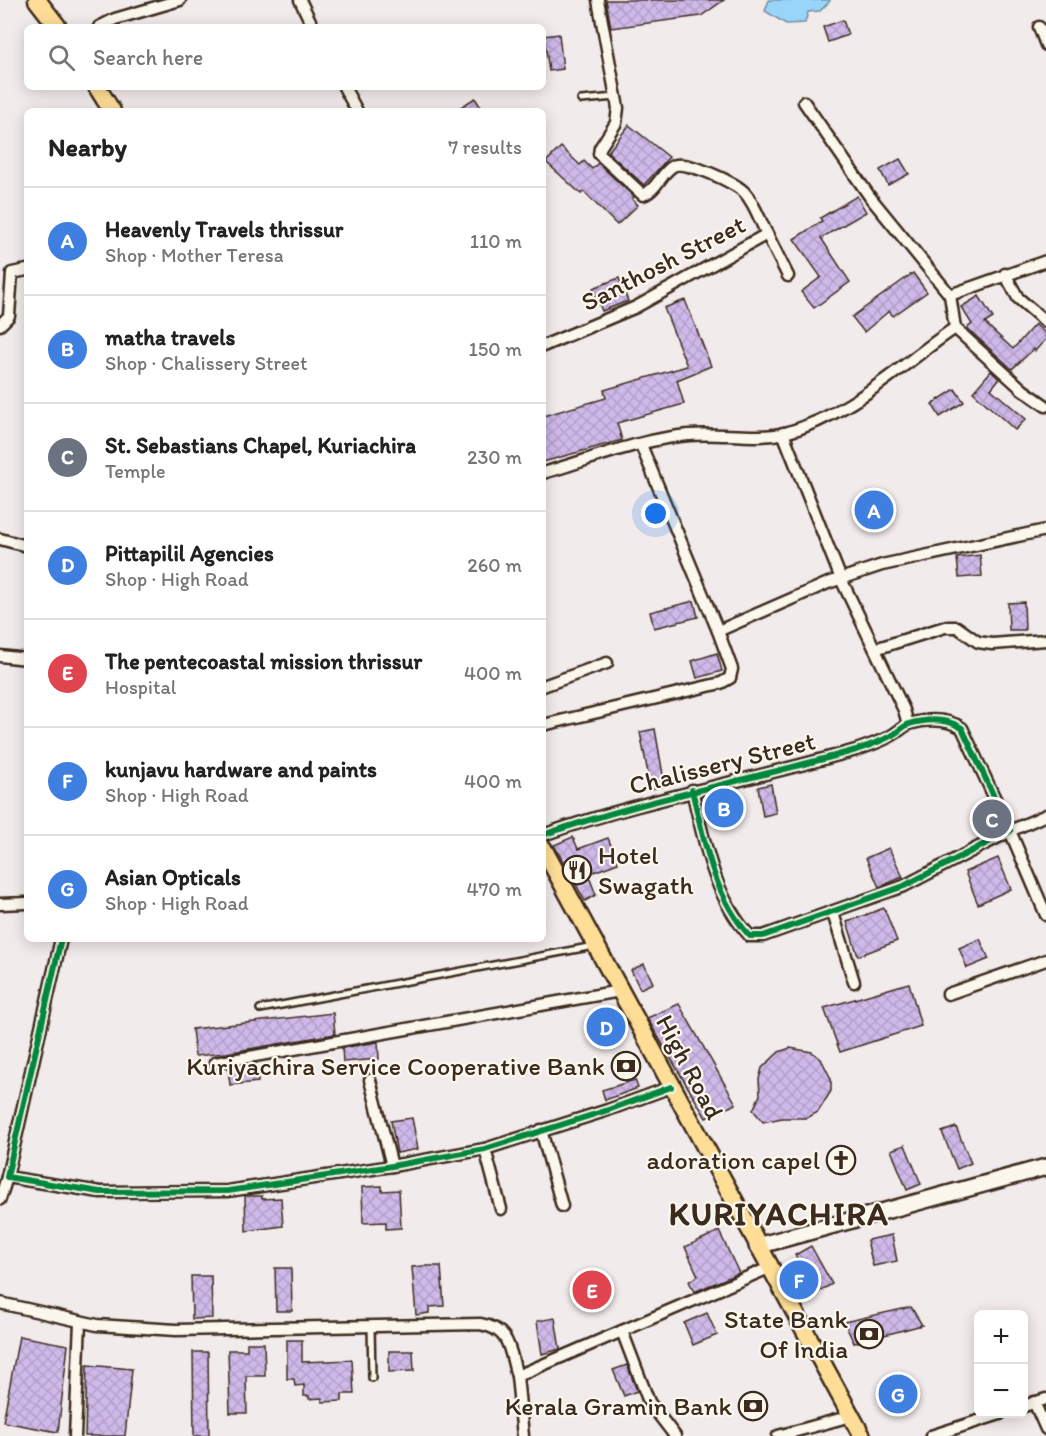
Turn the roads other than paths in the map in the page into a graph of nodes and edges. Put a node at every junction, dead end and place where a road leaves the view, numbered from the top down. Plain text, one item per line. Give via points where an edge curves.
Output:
1 (37, 0) edge
2 (180, 0) edge
3 (300, 0) edge
4 (598, 0) edge
5 (56, 24) edge
6 (105, 24) edge
7 (312, 24) edge
8 (1039, 27) dead end
9 (1046, 45) edge
10 (99, 90) edge
11 (346, 90) edge
12 (616, 97) junction
13 (581, 99) dead end
14 (804, 102) dead end
15 (110, 108) edge
16 (355, 108) edge
17 (767, 234) junction
18 (1046, 261) edge
19 (24, 271) edge
20 (0, 272) edge
21 (12, 273) junction
22 (1005, 274) junction
23 (788, 276) dead end
24 (950, 296) junction
25 (1046, 322) edge
26 (0, 325) edge
27 (955, 328) junction
28 (546, 345) edge
29 (1046, 406) edge
30 (783, 434) junction
31 (641, 445) junction
32 (546, 472) edge
33 (1046, 530) edge
34 (0, 539) edge
35 (24, 545) edge
36 (841, 579) junction
37 (718, 631) junction
38 (1046, 640) edge
39 (875, 649) junction
40 (0, 656) edge
41 (24, 659) edge
42 (607, 663) dead end
43 (546, 685) edge
44 (546, 724) edge
45 (908, 724) junction
46 (692, 790) junction
47 (1046, 815) edge
48 (1010, 831) junction
49 (546, 834) edge
50 (548, 869) edge
51 (0, 903) edge
52 (24, 903) edge
53 (833, 913) junction
54 (1046, 915) edge
55 (60, 942) edge
56 (596, 946) junction
57 (1046, 960) edge
58 (854, 982) dead end
59 (620, 991) junction
60 (948, 994) dead end
61 (260, 1009) dead end
62 (216, 1063) dead end
63 (370, 1080) dead end
64 (671, 1087) junction
65 (541, 1130) junction
66 (485, 1149) junction
67 (392, 1166) junction
68 (1046, 1167) edge
69 (7, 1177) junction
70 (0, 1199) edge
71 (562, 1206) dead end
72 (501, 1209) dead end
73 (757, 1246) junction
74 (769, 1268) junction
75 (0, 1304) edge
76 (80, 1322) junction
77 (371, 1326) junction
78 (622, 1331) junction
79 (517, 1376) junction
80 (372, 1378) dead end
81 (1046, 1399) edge
82 (1029, 1404) edge
83 (850, 1416) junction
84 (985, 1418) edge
85 (1046, 1429) edge
86 (75, 1436) edge
87 (523, 1436) edge
88 (675, 1436) edge
89 (777, 1436) edge
90 (862, 1436) edge
91 (931, 1436) edge

1 - 5 main road
2 - 6 street
3 - 7 street
4 - 12 street
8 - 9 street
10 - 15 main road
11 - 16 street
12 - 13 lane
12 - 17 street, Santhosh Street via 616,123 599,154 639,194 649,193 671,166 688,165 738,185
14 - 24 street via 870,197
17 - 23 street
17 - 28 street, Santhosh Street via 636,307
18 - 22 street
19 - 21 street
20 - 21 street
21 - 26 street via 9,316
22 - 24 street
22 - 25 street via 1018,298
24 - 27 street
27 - 29 street
27 - 30 street via 875,389 826,418
30 - 31 street via 688,435
30 - 36 street
31 - 32 street
31 - 37 street
33 - 36 street via 882,565
34 - 35 street
36 - 37 street
36 - 39 street
37 - 44 street via 732,669 730,678 721,683
38 - 39 street via 993,644 978,642 957,627 945,627
39 - 45 street
40 - 41 street
42 - 43 street
45 - 46 street, Chalissery Street via 858,749
45 - 48 street via 938,720 962,728
46 - 49 street, Chalissery Street
46 - 53 street via 711,870 750,936 763,936
47 - 48 street
48 - 53 street via 904,886
48 - 54 street
50 - 56 main road, High Road
51 - 52 street
53 - 58 street
55 - 69 street
56 - 59 main road, High Road
56 - 61 lane
57 - 60 street
59 - 62 street
59 - 64 main road, High Road
63 - 67 street
64 - 65 street
64 - 73 main road, High Road
65 - 66 street
65 - 71 street
66 - 67 street
66 - 72 street
67 - 69 street via 228,1191 100,1192
68 - 73 street
69 - 70 street
73 - 74 main road, High Road
74 - 78 street
74 - 83 main road, High Road
75 - 76 street
76 - 77 street via 176,1330
76 - 86 street
77 - 79 street via 494,1326 504,1334
77 - 80 lane
78 - 79 street
78 - 88 street via 649,1402
79 - 87 street
81 - 82 street
82 - 85 street
83 - 89 street
83 - 90 main road, High Road
84 - 91 street

